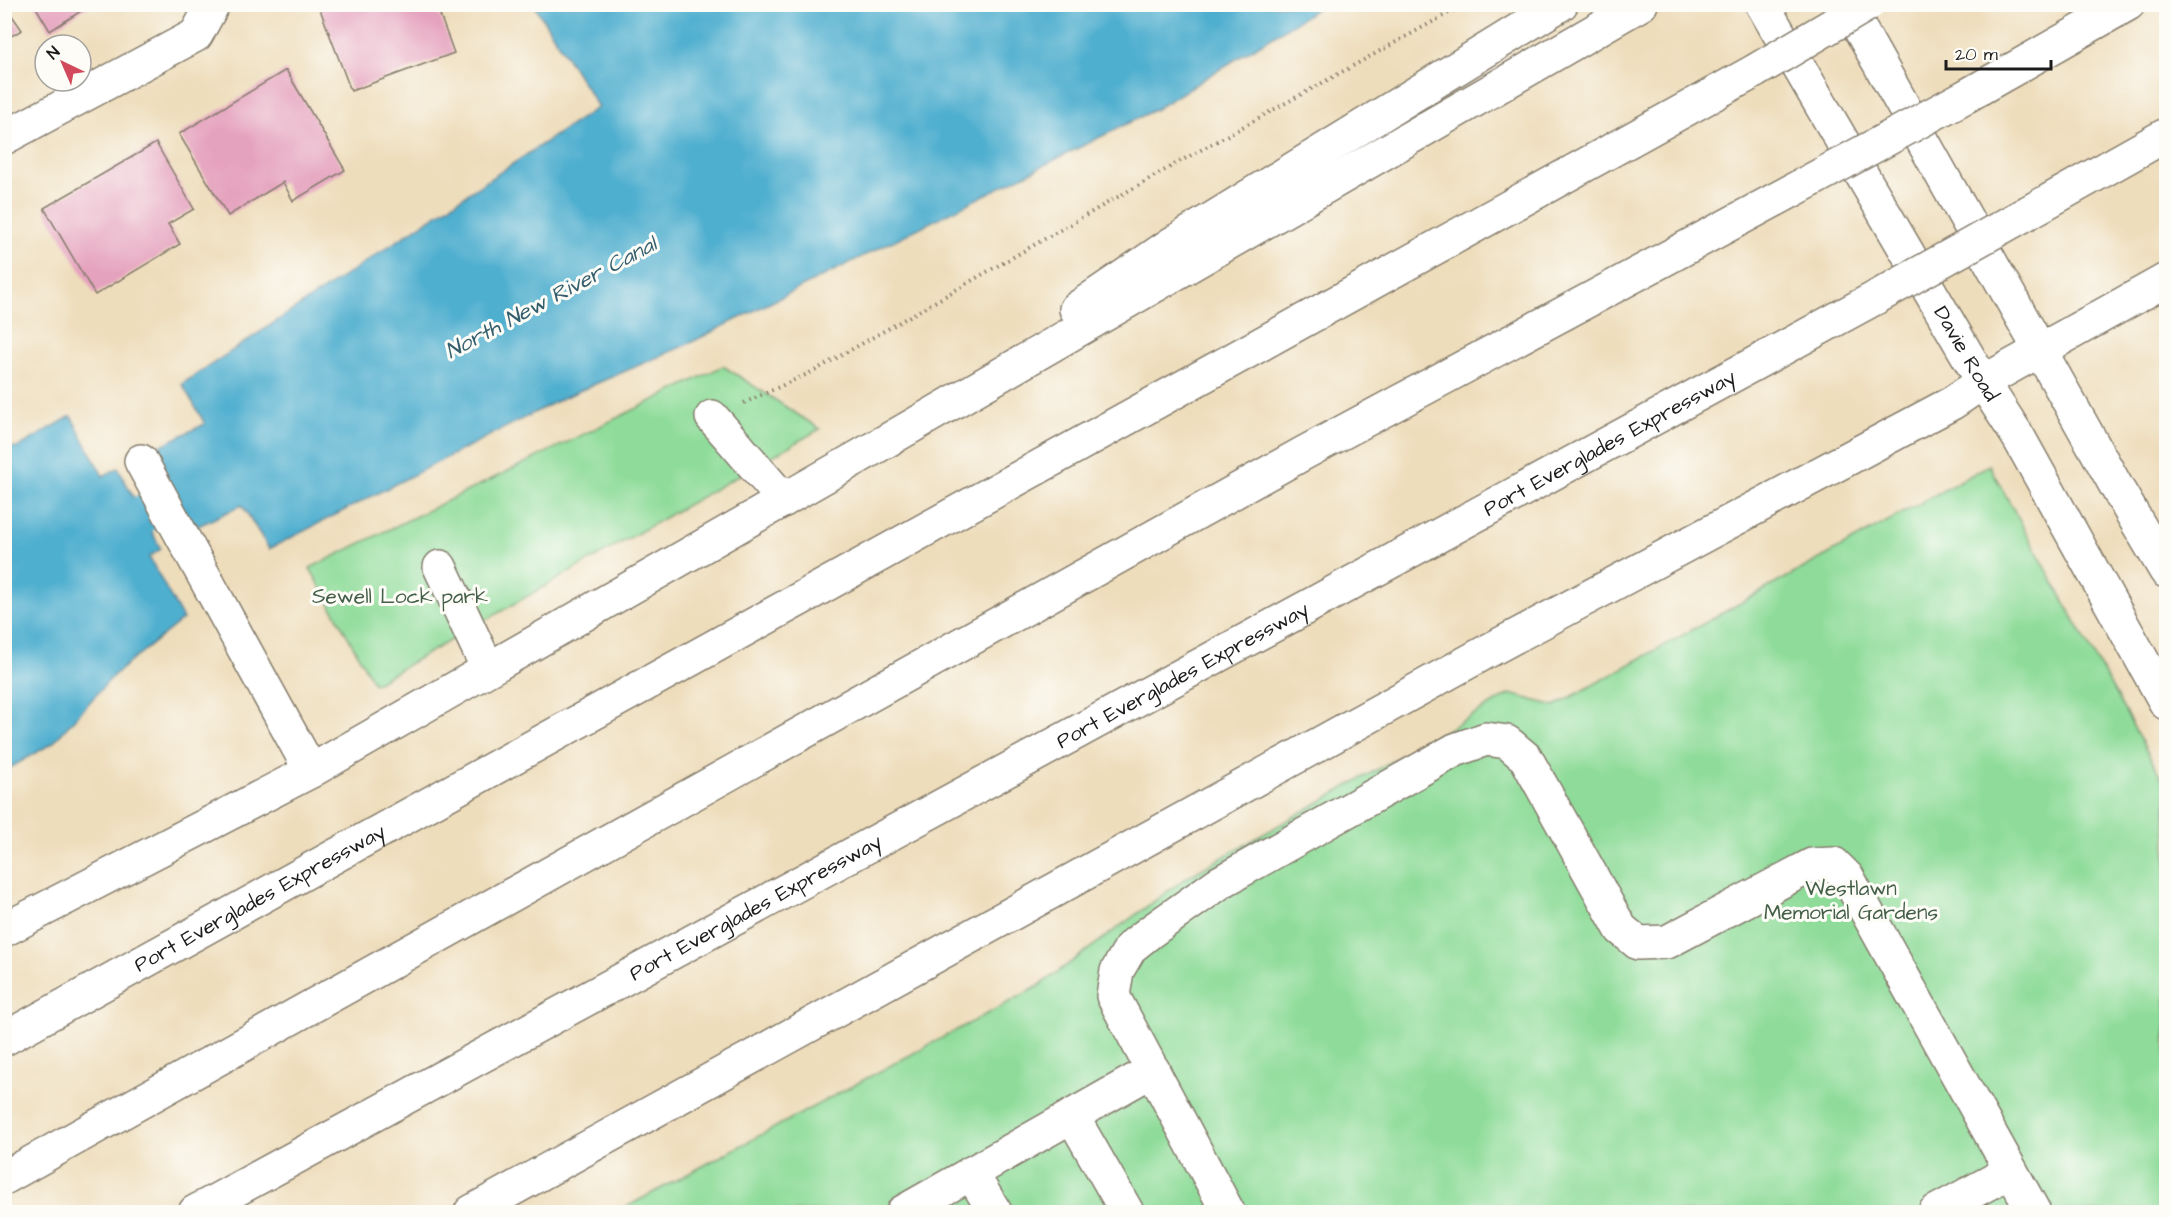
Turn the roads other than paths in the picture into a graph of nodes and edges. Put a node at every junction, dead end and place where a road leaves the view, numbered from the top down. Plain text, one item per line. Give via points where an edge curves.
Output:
1 (213, 4) edge
2 (1561, 4) edge
3 (1641, 4) edge
4 (1762, 4) edge
5 (1846, 4) edge
6 (1868, 4) edge
7 (2128, 4) edge
8 (2166, 135) edge
9 (4, 138) edge
10 (2166, 280) edge
11 (2040, 350) junction
12 (1983, 382) junction
13 (712, 417) road end
14 (869, 452) junction
15 (141, 461) dead end
16 (784, 500) junction
17 (440, 567) dead end
18 (2166, 571) edge
19 (488, 669) junction
20 (2166, 703) edge
21 (311, 771) junction
22 (4, 930) edge
23 (4, 1039) edge
24 (1153, 1070) junction
25 (1072, 1116) junction
26 (2011, 1171) junction
27 (971, 1173) junction
28 (4, 1178) edge
29 (195, 1212) edge
30 (471, 1212) edge
31 (903, 1212) edge
32 (995, 1212) edge
33 (1127, 1212) edge
34 (1228, 1212) edge
35 (1935, 1212) edge
36 (2034, 1212) edge

1 - 9 main road via 196,35
2 - 14 main road via 1173,243
3 - 14 main road
4 - 12 main road, Davie Road
5 - 11 main road
6 - 23 main road, Port Everglades Expressway, bridge
7 - 28 main road, bridge via 1810,181 1304,453
8 - 29 main road, Port Everglades Expressway, bridge via 1877,297
10 - 11 main road
11 - 12 main road
11 - 18 main road
12 - 20 main road, Davie Road via 2019,438
12 - 30 main road via 1952,403 1486,652
13 - 16 main road
14 - 16 main road
15 - 21 main road
16 - 19 main road
17 - 19 main road
19 - 21 main road
21 - 22 main road
24 - 25 main road
24 - 26 main road via 1113,996 1116,971 1131,947 1219,883 1455,750 1486,739 1507,742 1526,758 1621,929 1638,943 1667,942 1812,865 1834,864 1848,878
24 - 34 main road
25 - 27 main road
25 - 33 main road
26 - 35 main road
26 - 36 main road
27 - 31 main road
27 - 32 main road

